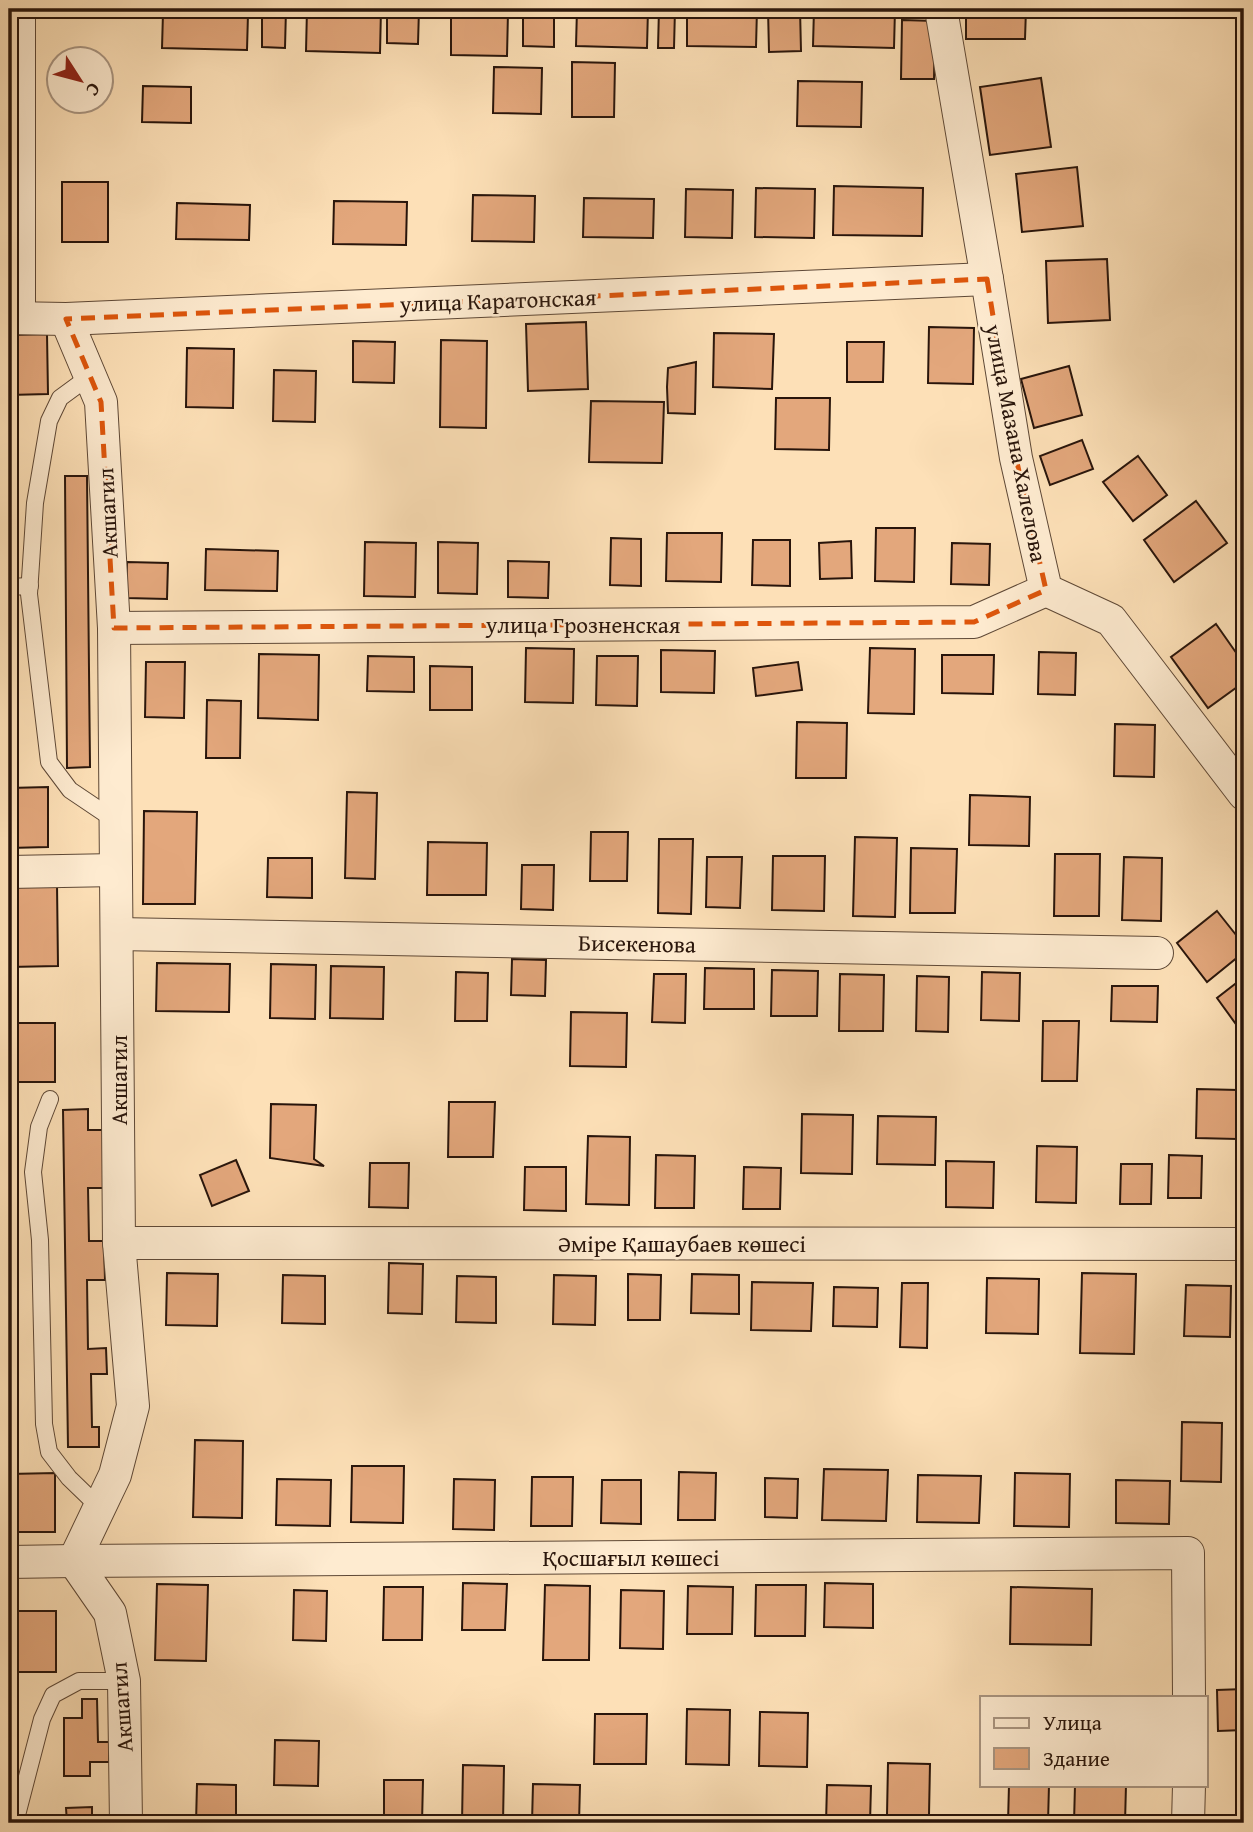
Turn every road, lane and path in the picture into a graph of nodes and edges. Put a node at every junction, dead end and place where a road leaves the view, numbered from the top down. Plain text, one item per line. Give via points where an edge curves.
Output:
1 (27, 9) edge
2 (941, 9) edge
3 (988, 279) junction
4 (18, 318) edge
5 (66, 319) junction
6 (90, 376) junction
7 (30, 586) junction
8 (9, 587) edge
9 (1046, 590) junction
10 (114, 628) junction
11 (1244, 794) edge
12 (116, 821) junction
13 (116, 870) junction
14 (9, 872) edge
15 (117, 934) junction
16 (1157, 953) dead end
17 (50, 1099) dead end
18 (119, 1243) junction
19 (1244, 1244) edge
20 (100, 1508) junction
21 (74, 1561) junction
22 (9, 1562) edge
23 (124, 1681) junction
24 (1189, 1696) edge
25 (1189, 1786) edge
26 (18, 1823) edge
27 (126, 1823) edge
28 (1188, 1823) edge

1 - 4 lane
2 - 3 street, улица Мазана Халелова
3 - 5 street, улица Каратонская
3 - 9 street, улица Мазана Халелова via 1016,458
4 - 5 street, улица Каратонская
5 - 6 street, Акшагил
6 - 7 lane via 60,398 49,421 35,503
6 - 10 street, Акшагил via 101,402
7 - 8 lane
7 - 12 lane via 49,762 70,790
9 - 10 street, улица Грозненская via 974,622
9 - 11 street, улица Мазана Халелова via 1111,620
10 - 12 street, Акшагил
12 - 13 street, Акшагил
13 - 14 street
13 - 15 street, Акшагил
15 - 16 street, Бисекенова
15 - 18 street, Акшагил
17 - 20 lane via 39,1128 33,1172 40,1240 44,1424 49,1452
18 - 19 street, Әміре Қашаубаев көшесі
18 - 20 street, Акшагил via 133,1406 115,1475
20 - 21 street, Акшагил
21 - 22 street, Қосшағыл көшесі
21 - 23 street, Акшагил via 110,1613
21 - 24 street, Қосшағыл көшесі via 1188,1553
23 - 26 lane via 79,1681 53,1695 42,1719
23 - 27 street, Акшагил
25 - 28 street

